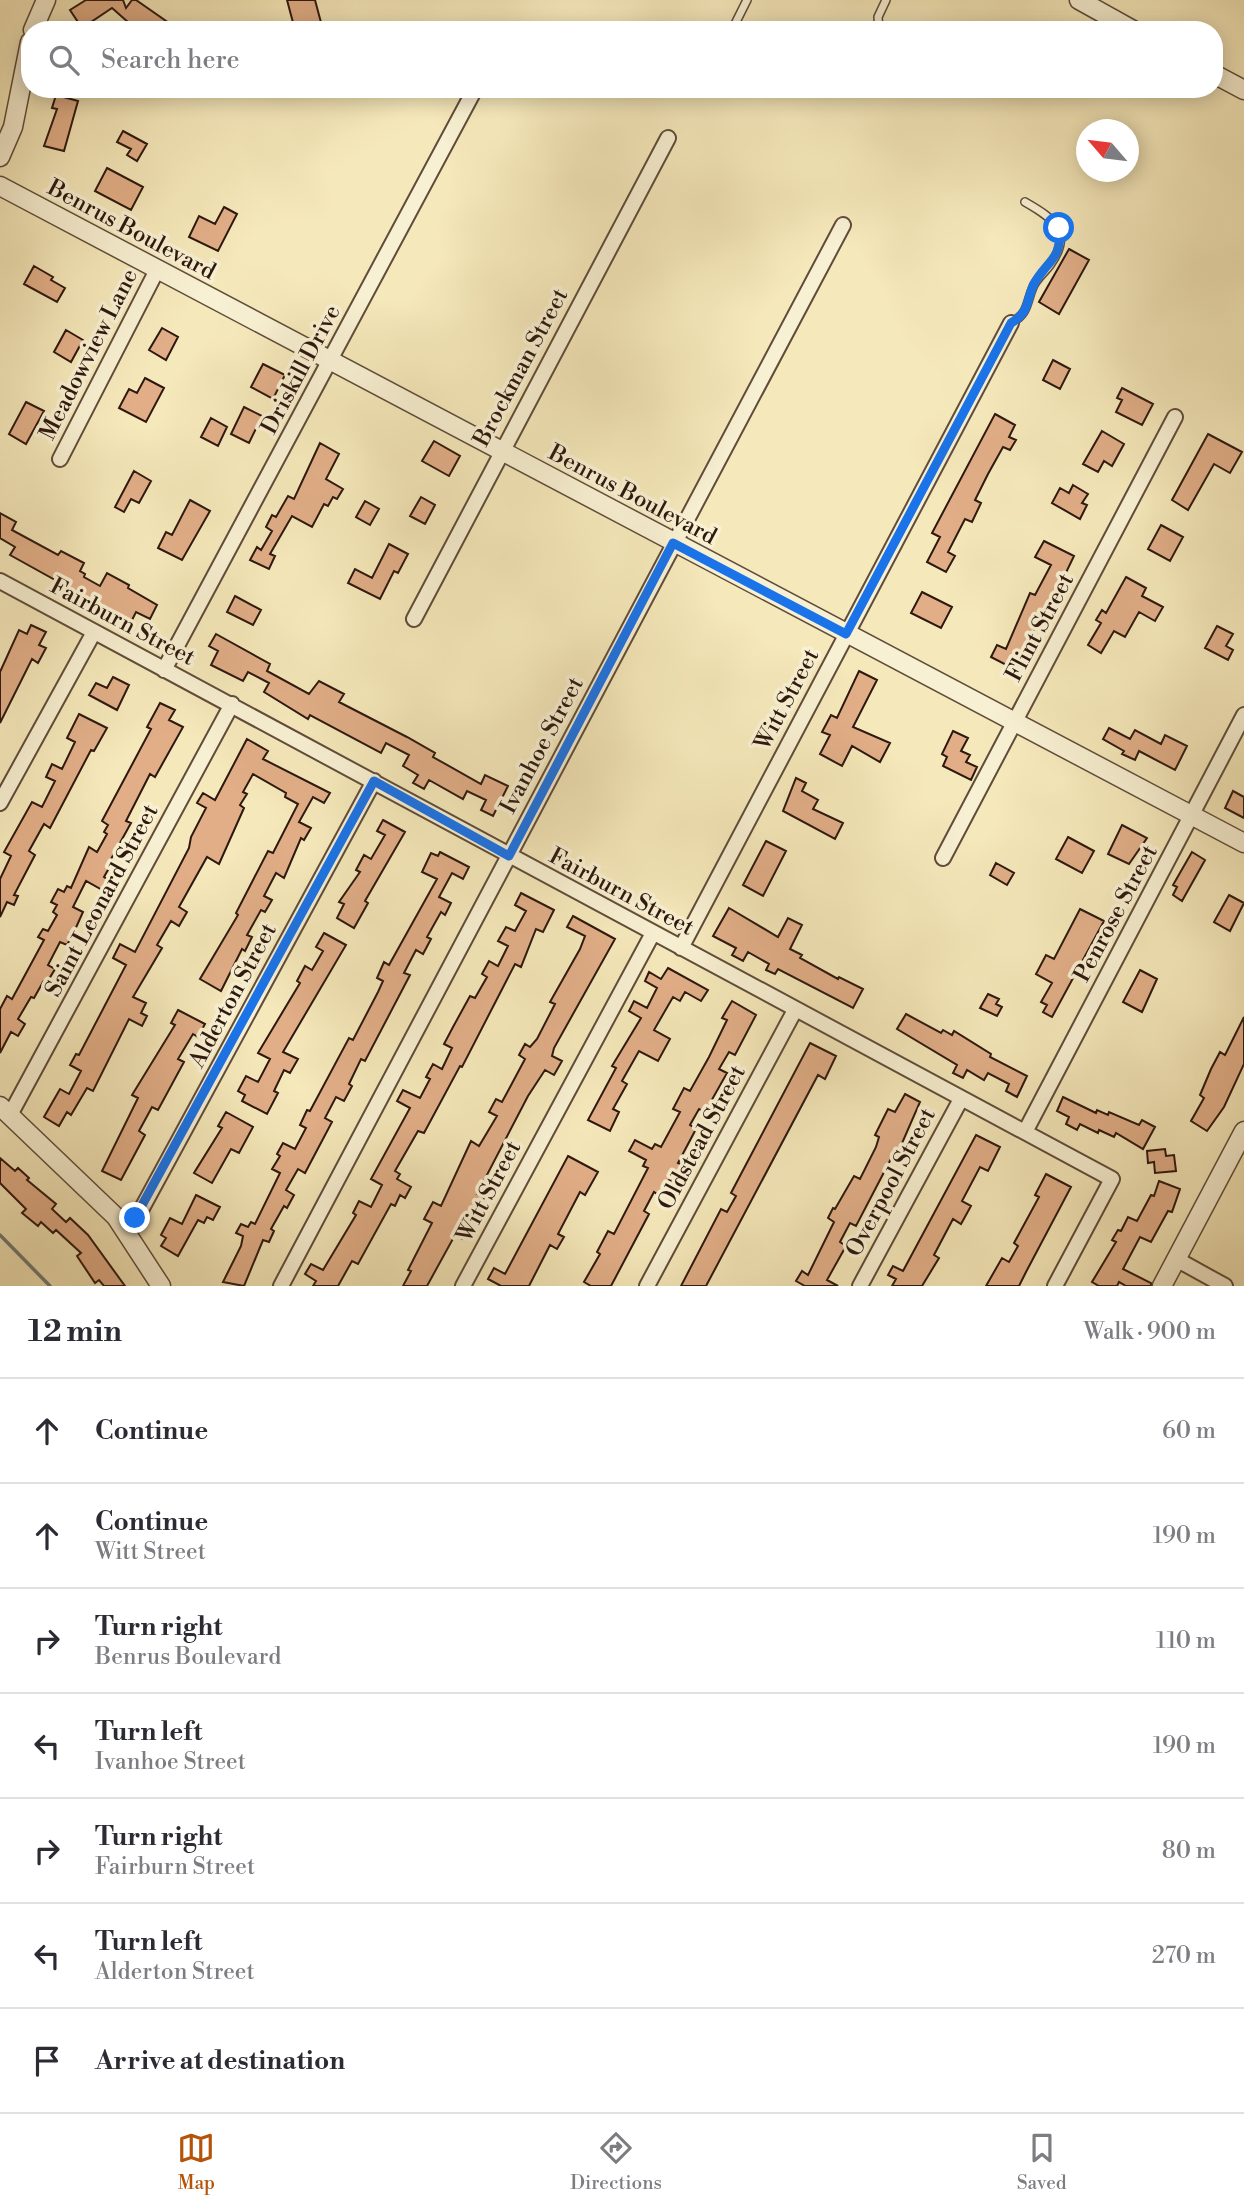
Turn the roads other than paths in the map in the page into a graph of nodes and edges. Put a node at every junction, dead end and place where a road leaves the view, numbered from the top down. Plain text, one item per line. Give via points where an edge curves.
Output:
1 (46, 0) edge
2 (747, 0) edge
3 (886, 0) edge
4 (1079, 0) edge
5 (37, 21) edge
6 (736, 21) edge
7 (879, 21) edge
8 (1117, 21) edge
9 (1223, 79) edge
10 (21, 87) edge
11 (1244, 90) edge
12 (470, 98) edge
13 (668, 138) dead end
14 (0, 157) edge
15 (0, 186) edge
16 (1025, 202) dead end
17 (843, 225) dead end
18 (157, 270) junction
19 (1011, 323) joint
20 (330, 363) junction
21 (1175, 417) dead end
22 (500, 453) junction
23 (60, 459) dead end
24 (673, 543) junction
25 (0, 581) edge
26 (414, 619) dead end
27 (94, 632) junction
28 (846, 634) junction
29 (164, 670) junction
30 (232, 704) junction
31 (1244, 715) edge
32 (1015, 723) junction
33 (374, 781) junction
34 (0, 803) edge
35 (1192, 816) junction
36 (1244, 843) edge
37 (509, 856) junction
38 (943, 858) dead end
39 (653, 933) junction
40 (681, 948) junction
41 (795, 1010) junction
42 (961, 1099) junction
43 (5, 1111) edge
44 (1244, 1131) edge
45 (1025, 1132) junction
46 (123, 1225) junction
47 (1176, 1259) junction
48 (161, 1286) edge
49 (281, 1286) edge
50 (463, 1286) edge
51 (647, 1286) edge
52 (860, 1286) edge
53 (1055, 1286) edge
54 (1162, 1286) edge
55 (1225, 1286) edge

1 - 5 street
2 - 6 lane
3 - 7 lane
4 - 8 street
9 - 11 street
10 - 14 street via 13,127
12 - 20 street, Driskill Drive
13 - 22 street, Brockman Street
15 - 18 street, Benrus Boulevard
16 - 19 lane via 1051,216 1061,244 1034,285 1028,307
17 - 24 street, Ivanhoe Street
18 - 20 street, Benrus Boulevard
18 - 23 street, Meadowview Lane
19 - 28 street, Witt Street
20 - 22 street, Benrus Boulevard
20 - 29 street, Driskill Drive
21 - 32 street, Flint Street
22 - 24 street, Benrus Boulevard
22 - 26 street, Brockman Street
24 - 28 street, Benrus Boulevard
24 - 37 street, Ivanhoe Street
25 - 27 street, Fairburn Street
27 - 29 street, Fairburn Street
27 - 34 street
28 - 32 street, Benrus Boulevard
28 - 40 street, Witt Street
29 - 30 street, Fairburn Street
30 - 33 street, Fairburn Street
30 - 43 street, Saint Leonard Street
31 - 35 street, Penrose Street
32 - 35 street, Benrus Boulevard
32 - 38 street, Flint Street
33 - 37 street, Fairburn Street
33 - 46 street, Alderton Street via 141,1210
35 - 36 street, Benrus Boulevard
35 - 45 street, Penrose Street
37 - 39 street, Fairburn Street
37 - 49 street, Ivanhoe Street
39 - 40 street, Fairburn Street
39 - 50 street, Witt Street
40 - 41 street, Fairburn Street
41 - 42 street, Fairburn Street
41 - 51 street, Oldstead Street
42 - 45 street, Fairburn Street
42 - 52 street, Overpool Street
43 - 46 street
44 - 47 street
45 - 53 street, Fairburn Street via 1112,1179
46 - 48 street
47 - 54 street
47 - 55 street

